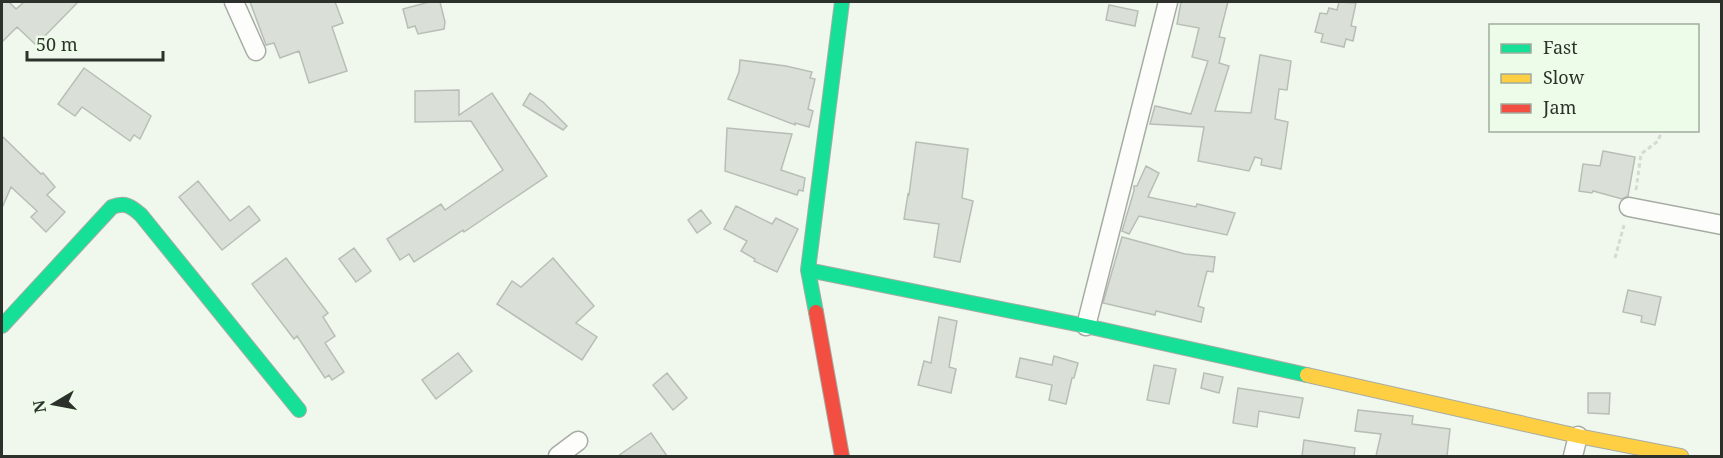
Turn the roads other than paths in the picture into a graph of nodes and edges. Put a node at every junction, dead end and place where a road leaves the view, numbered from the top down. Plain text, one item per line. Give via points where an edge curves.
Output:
1 (234, 2) edge
2 (842, 2) edge
3 (1168, 2) edge
4 (256, 51) dead end
5 (1629, 207) dead end
6 (1722, 225) edge
7 (808, 270) junction
8 (2, 326) edge
9 (1086, 326) junction
10 (299, 410) dead end
11 (1578, 436) junction
12 (578, 441) dead end
13 (558, 456) edge
14 (842, 456) edge
15 (1573, 456) edge
16 (1681, 456) edge

1 - 4 street
2 - 7 street
3 - 9 street
5 - 6 street
7 - 9 street
7 - 14 street
8 - 10 street via 112,207 120,203 131,206
9 - 11 street
11 - 15 street
11 - 16 street
12 - 13 street

